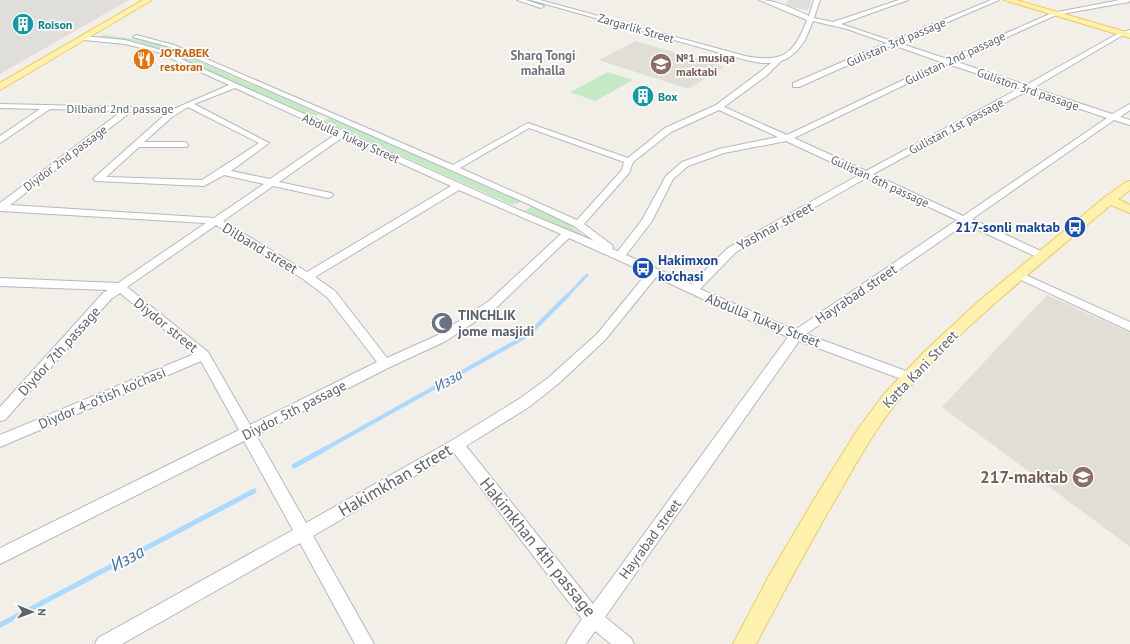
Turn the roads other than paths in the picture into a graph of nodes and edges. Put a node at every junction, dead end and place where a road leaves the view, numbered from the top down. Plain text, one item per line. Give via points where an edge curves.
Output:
1 (143, 0) edge
2 (148, 0) edge
3 (520, 0) edge
4 (762, 0) edge
5 (817, 0) edge
6 (905, 0) edge
7 (996, 0) edge
8 (1008, 0) edge
9 (1128, 0) edge
10 (537, 1) edge
11 (1054, 14) junction
12 (811, 19) junction
13 (835, 24) junction
14 (1130, 32) edge
15 (1121, 34) junction
16 (87, 36) junction
17 (1130, 36) edge
18 (892, 42) junction
19 (744, 58) junction
20 (778, 60) junction
21 (946, 62) junction
22 (763, 74) junction
23 (0, 83) edge
24 (796, 85) dead end
25 (236, 86) junction
26 (0, 87) edge
27 (1025, 89) junction
28 (188, 104) junction
29 (0, 106) edge
30 (1130, 106) edge
31 (48, 107) junction
32 (719, 107) junction
33 (130, 109) junction
34 (177, 110) junction
35 (330, 114) junction
36 (1113, 118) junction
37 (315, 121) junction
38 (1130, 123) edge
39 (342, 134) junction
40 (788, 138) junction
41 (0, 140) edge
42 (136, 144) junction
43 (184, 145) dead end
44 (629, 161) junction
45 (454, 168) junction
46 (223, 172) junction
47 (867, 174) junction
48 (270, 184) junction
49 (1130, 184) edge
50 (458, 186) junction
51 (328, 195) dead end
52 (1112, 198) junction
53 (529, 201) junction
54 (1130, 203) edge
55 (0, 208) edge
56 (1130, 208) edge
57 (514, 211) junction
58 (964, 220) junction
59 (216, 221) junction
60 (578, 224) junction
61 (567, 234) junction
62 (1041, 255) junction
63 (620, 256) junction
64 (653, 273) junction
65 (1019, 274) junction
66 (307, 277) junction
67 (3, 285) edge
68 (120, 287) junction
69 (692, 290) junction
70 (1130, 327) edge
71 (796, 335) junction
72 (204, 355) junction
73 (385, 364) junction
74 (910, 377) junction
75 (0, 416) edge
76 (248, 434) junction
77 (0, 441) edge
78 (456, 445) junction
79 (303, 533) junction
80 (0, 556) edge
81 (593, 618) junction
82 (104, 644) edge
83 (365, 644) edge
84 (574, 644) edge
85 (625, 644) edge
86 (744, 644) edge

1 - 16 main road
2 - 16 main road
3 - 10 street, Zargarlik Street
4 - 12 street, Guliston 3rd passage
5 - 12 street
6 - 13 street
7 - 18 street, Gulistan 3rd passage
8 - 11 main road
9 - 11 street, Gulistan 2nd passage
10 - 19 street, Zargarlik Street via 739,62
11 - 15 main road
11 - 21 street, Gulistan 2nd passage
12 - 13 street, Guliston 3rd passage
12 - 20 street via 805,37 798,47
13 - 18 street, Guliston 3rd passage
14 - 15 street, Gulistan 1st passage
15 - 17 main road
15 - 27 street, Gulistan 1st passage
16 - 23 main road
16 - 25 street, Abdulla Tukay Street via 159,51
16 - 26 main road
16 - 35 street, Abdulla Tukay Street via 105,33 164,43
18 - 21 street, Guliston 3rd passage
18 - 24 street, Gulistan 3rd passage
19 - 20 street via 765,62
19 - 22 street via 764,68
20 - 22 street
21 - 27 street, Guliston 3rd passage
21 - 40 street, Gulistan 2nd passage
22 - 32 street
25 - 28 street, Dilband 2nd passage
25 - 37 street, Abdulla Tukay Street
27 - 36 street, Guliston 3rd passage
27 - 47 street, Gulistan 1st passage
28 - 34 street, Dilband 2nd passage
28 - 46 street via 265,143
29 - 31 street, Dilband 2nd passage
30 - 36 street, Hayrabad street
31 - 33 street, Dilband 2nd passage
31 - 41 street
32 - 40 street, Gulistan 6th passage
32 - 44 street via 668,130
33 - 34 street, Dilband 2nd passage
33 - 55 street, Diydor 2nd passage
34 - 42 street
35 - 37 street
35 - 45 street, Abdulla Tukay Street
36 - 38 street, Guliston 3rd passage
36 - 58 street, Hayrabad street
37 - 39 street, Abdulla Tukay Street
39 - 48 street, Diydor 7th passage
39 - 50 street, Abdulla Tukay Street
40 - 47 street, Gulistan 6th passage
40 - 63 street, Gulistan 2nd passage via 722,151 685,164 669,178 647,221
42 - 43 street
42 - 46 street via 98,179 204,183
44 - 45 street via 528,125
44 - 60 street via 626,171
45 - 53 street, Abdulla Tukay Street
46 - 48 street
47 - 58 street, Gulistan 6th passage
47 - 69 street, Yashnar street via 732,250
48 - 51 street
48 - 59 street, Diydor 7th passage
49 - 52 main road, Katta Kani Street
50 - 57 street, Abdulla Tukay Street
50 - 66 street
52 - 54 main road
52 - 56 main road
52 - 62 main road, Katta Kani Street
53 - 57 street via 526,208
53 - 60 street, Abdulla Tukay Street
55 - 59 street, Dilband street
57 - 61 street, Abdulla Tukay Street
58 - 62 street, Gulistan 6th passage
58 - 71 street, Hayrabad street
59 - 66 street, Dilband street
59 - 68 street, Diydor 7th passage
60 - 63 street, Abdulla Tukay Street
61 - 63 street, Abdulla Tukay Street
61 - 73 street, Diydor 5th passage via 493,304 442,338
62 - 65 main road, Katta Kani Street
63 - 64 street, Abdulla Tukay Street
64 - 69 street, Abdulla Tukay Street
64 - 78 street, Hakimkhаn street via 601,337 578,359 524,403
65 - 70 street
65 - 74 main road, Katta Kani Street via 942,344
66 - 73 street, Dilband street via 331,294
67 - 68 street, Diydor street
68 - 72 street, Diydor street
68 - 75 street, Diydor 7th passage via 107,296
69 - 71 street, Abdulla Tukay Street
71 - 74 street, Abdulla Tukay Street
71 - 81 street, Hayrabad street
72 - 76 street, Diydor street
72 - 77 street, Diydor 4-o'tish ko'chasi
73 - 76 street, Diydor 5th passage
74 - 86 main road, Katta Kani Street via 882,409 855,450 805,532
76 - 79 street, Diydor street
76 - 80 street, Diydor 5th passage
78 - 79 street, Hakimkhаn street
78 - 81 street, Hakimkhаn 4th passage
79 - 82 street, Hakimkhаn street
79 - 83 street, Diydor street
81 - 84 street, Hayrabad street
81 - 85 street, Hakimkhаn 4th passage

